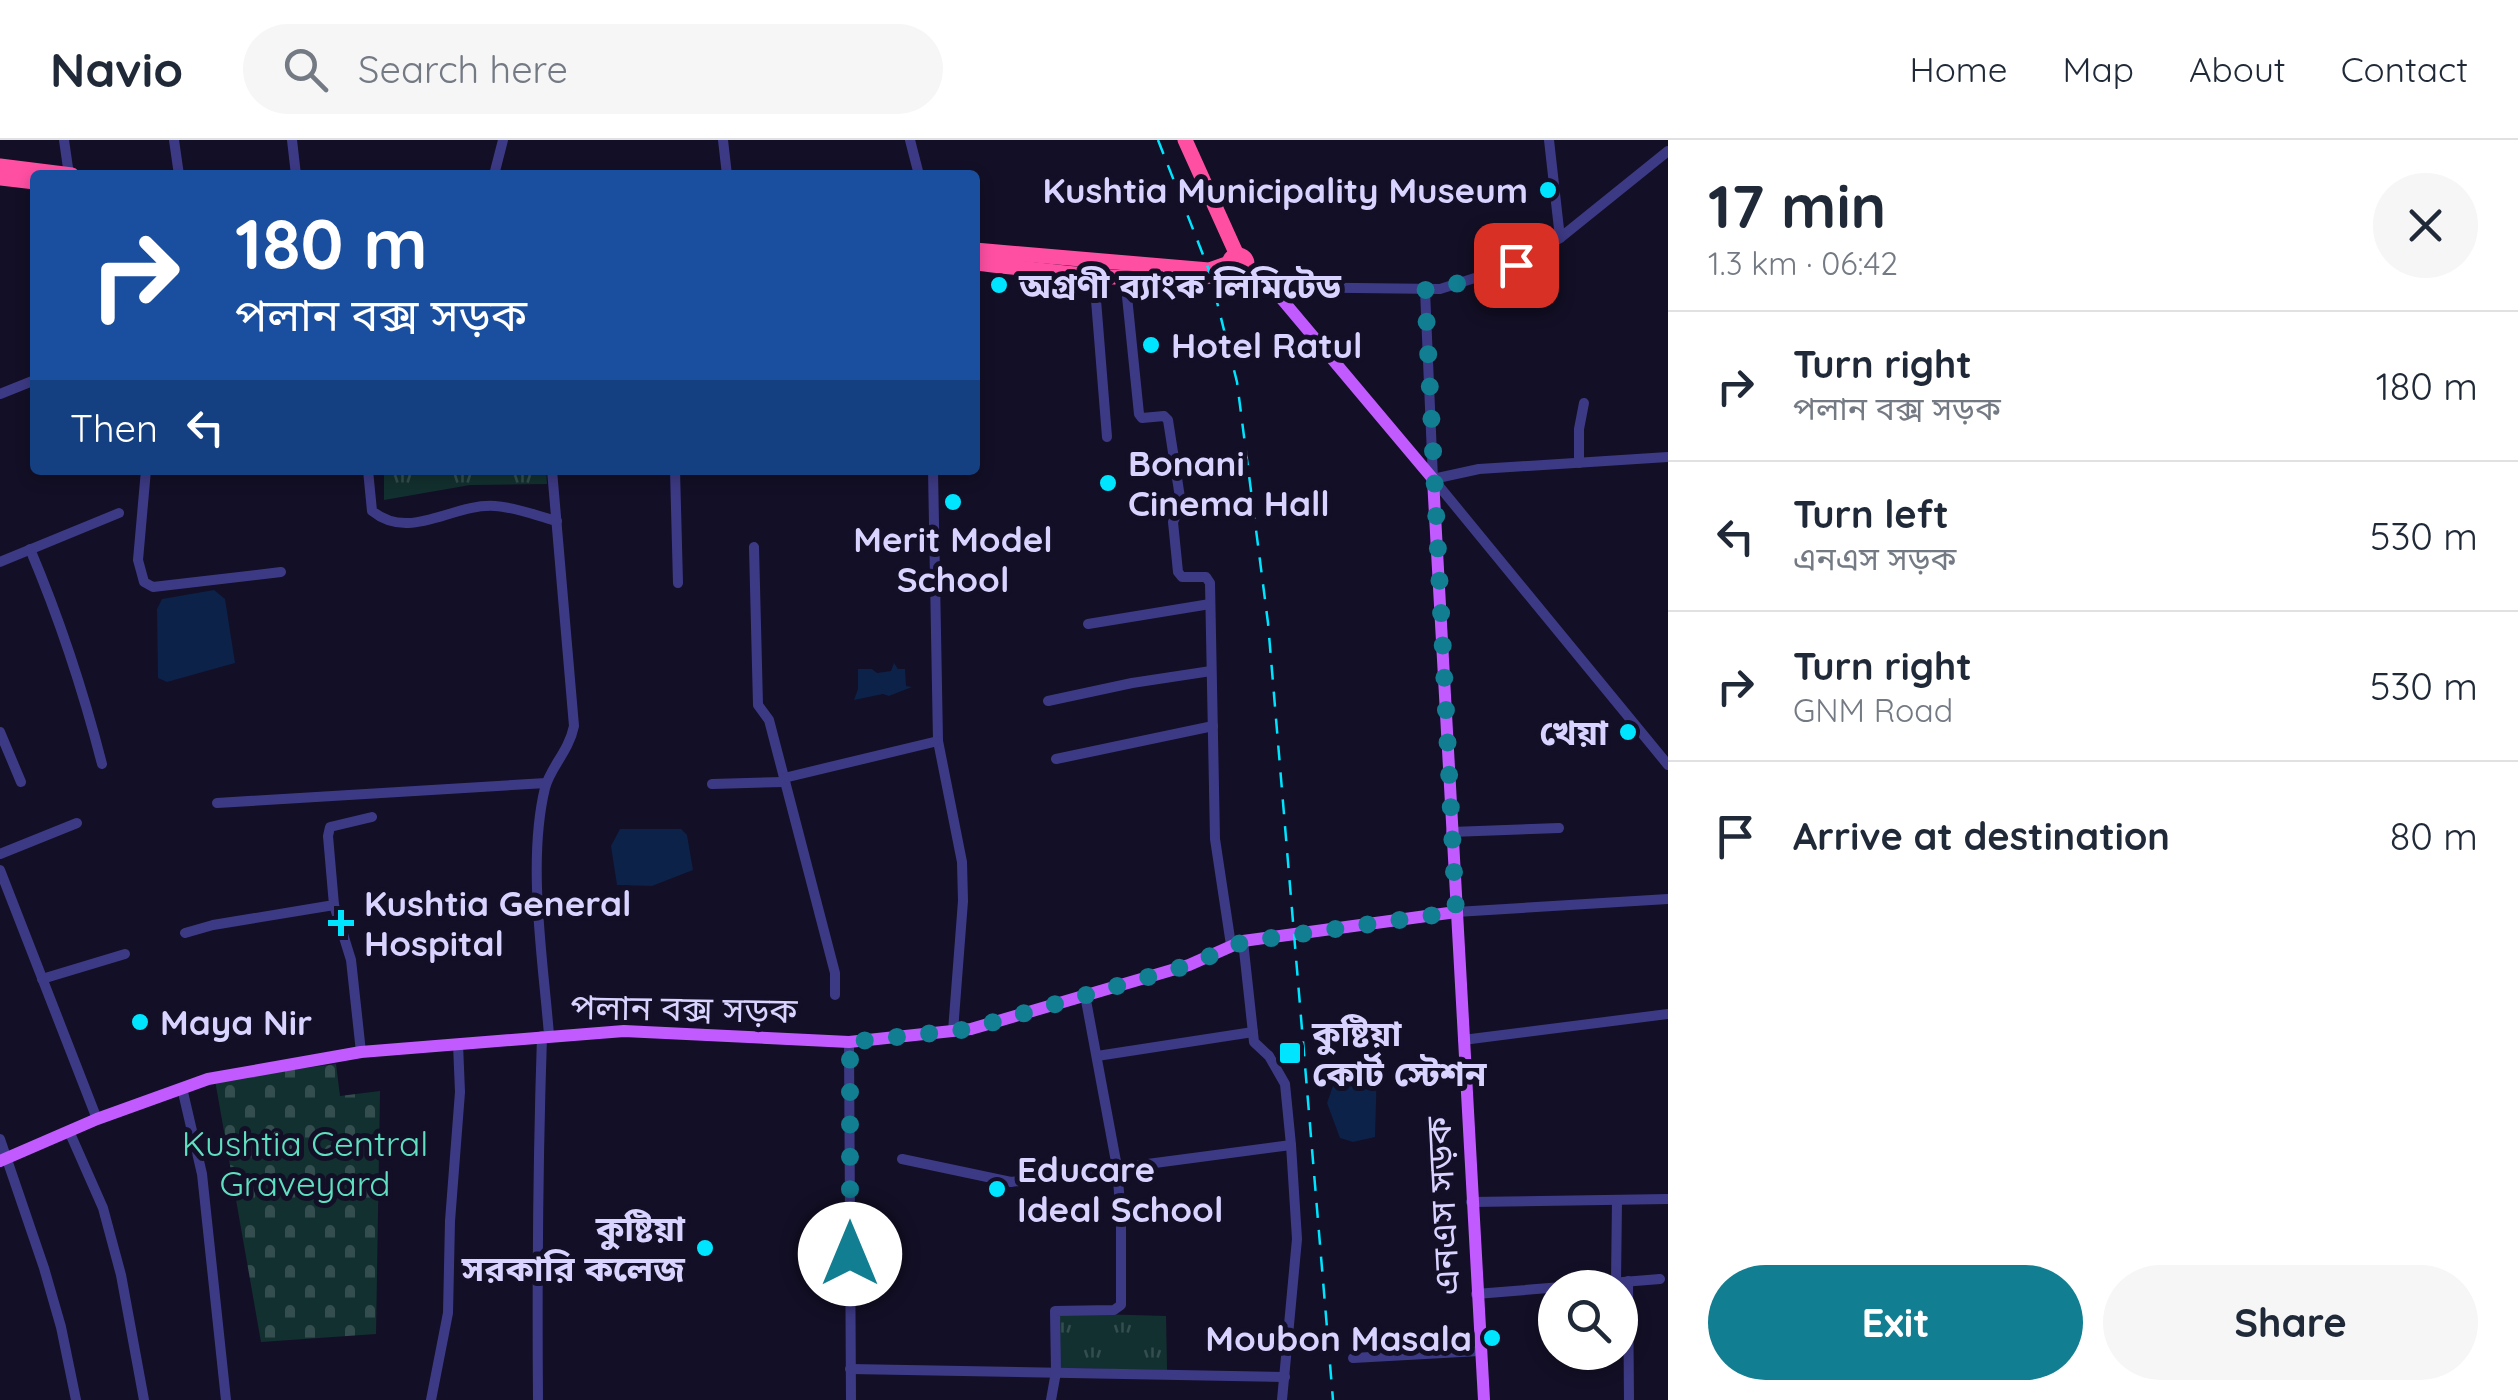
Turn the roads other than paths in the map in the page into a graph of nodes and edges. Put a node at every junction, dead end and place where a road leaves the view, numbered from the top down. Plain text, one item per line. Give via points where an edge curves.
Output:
1 (64, 140) edge
2 (174, 140) edge
3 (292, 140) edge
4 (503, 140) edge
5 (723, 140) edge
6 (910, 140) edge
7 (1186, 140) edge
8 (1548, 140) edge
9 (1668, 151) edge
10 (0, 166) edge
11 (31, 170) edge
12 (69, 170) edge
13 (177, 170) edge
14 (295, 170) edge
15 (495, 170) edge
16 (726, 170) edge
17 (918, 170) edge
18 (0, 178) edge
19 (30, 181) edge
20 (1560, 238) junction
21 (986, 260) edge
22 (1052, 264) junction
23 (1238, 265) junction
24 (1152, 272) junction
25 (1094, 275) junction
26 (1125, 277) junction
27 (1270, 288) junction
28 (1425, 290) junction
29 (30, 382) edge
30 (0, 394) edge
31 (1584, 403) dead end
32 (1107, 437) dead end
33 (1668, 456) edge
34 (1579, 463) junction
35 (146, 475) edge
36 (368, 475) edge
37 (552, 475) edge
38 (675, 475) edge
39 (933, 475) edge
40 (1433, 479) junction
41 (118, 512) dead end
42 (557, 521) junction
43 (754, 548) dead end
44 (30, 549) junction
45 (0, 562) edge
46 (281, 572) dead end
47 (678, 583) dead end
48 (1210, 604) junction
49 (1088, 624) dead end
50 (1211, 671) junction
51 (1048, 701) dead end
52 (1213, 726) junction
53 (0, 732) edge
54 (938, 741) junction
55 (1056, 759) dead end
56 (102, 764) dead end
57 (1668, 765) edge
58 (784, 780) junction
59 (21, 782) dead end
60 (546, 784) junction
61 (712, 784) dead end
62 (217, 803) dead end
63 (372, 817) dead end
64 (77, 823) dead end
65 (1559, 828) dead end
66 (1451, 832) junction
67 (0, 854) edge
68 (0, 870) edge
69 (1668, 899) edge
70 (334, 906) junction
71 (1456, 912) junction
72 (186, 933) dead end
73 (1237, 944) junction
74 (125, 954) dead end
75 (42, 980) junction
76 (835, 994) dead end
77 (1085, 995) junction
78 (1668, 1014) edge
79 (952, 1030) junction
80 (1253, 1032) junction
81 (545, 1036) junction
82 (1463, 1040) junction
83 (850, 1042) junction
84 (458, 1044) junction
85 (361, 1052) junction
86 (1098, 1056) junction
87 (182, 1088) junction
88 (98, 1119) junction
89 (70, 1131) junction
90 (0, 1139) edge
91 (1291, 1145) junction
92 (902, 1158) dead end
93 (4, 1160) edge
94 (1117, 1167) junction
95 (1668, 1199) edge
96 (1617, 1200) junction
97 (1472, 1202) junction
98 (1621, 1270) edge
99 (1660, 1279) dead end
100 (1638, 1281) edge
101 (1538, 1289) edge
102 (1476, 1294) junction
103 (1479, 1351) junction
104 (1353, 1358) dead end
105 (850, 1370) junction
106 (1627, 1370) edge
107 (1056, 1372) junction
108 (1285, 1377) junction
109 (76, 1400) edge
110 (144, 1400) edge
111 (226, 1400) edge
112 (431, 1400) edge
113 (538, 1400) edge
114 (850, 1400) edge
115 (1051, 1400) edge
116 (1282, 1400) edge
117 (1484, 1400) edge
118 (1629, 1400) edge

1 - 12 street
2 - 13 street
3 - 14 street
4 - 15 street
5 - 16 street
6 - 17 street
7 - 23 highway
8 - 20 street
9 - 20 street
10 - 11 highway
18 - 19 highway
20 - 28 street via 1516,265
21 - 22 highway
22 - 24 highway
22 - 25 highway
23 - 24 highway
23 - 27 main road
24 - 26 highway
25 - 26 highway
25 - 32 street
26 - 48 street via 1138,414 1168,420 1181,504 1173,522 1178,572 1208,580
27 - 28 street
27 - 40 main road
28 - 40 street, এনএস সড়ক
29 - 30 street
31 - 34 street
33 - 34 street
34 - 40 street
35 - 46 street via 138,560 144,582 153,588
36 - 42 street via 372,510 386,522 424,522 494,506
37 - 42 street
38 - 47 street
39 - 54 street
40 - 57 street
40 - 66 main road, এনএস সড়ক
41 - 44 street
42 - 60 street via 574,726
43 - 58 street via 758,705 769,720
44 - 45 street
44 - 56 street via 60,619
48 - 49 street
48 - 50 street
50 - 51 street
50 - 52 street
52 - 55 street
52 - 73 street via 1214,839
53 - 59 street
54 - 58 street
54 - 79 street via 962,862
58 - 61 street
58 - 76 street via 835,972
60 - 62 street
60 - 81 street via 537,878
63 - 70 street via 330,827
64 - 67 street
65 - 66 street
66 - 71 main road, এনএস সড়ক
68 - 75 street
69 - 71 street, পলান বক্স সড়ক
70 - 72 street
70 - 85 street via 351,960
71 - 73 main road, পলান বক্স সড়ক
71 - 82 main road, এনএস সড়ক
73 - 77 main road, পলান বক্স সড়ক
73 - 80 street
74 - 75 street
75 - 88 street
77 - 79 main road, পলান বক্স সড়ক
77 - 86 street
78 - 82 street
79 - 83 main road, পলান বক্স সড়ক
80 - 86 street
80 - 91 street via 1286,1084
81 - 83 main road, পলান বক্স সড়ক via 624,1032
81 - 84 main road, পলান বক্স সড়ক
81 - 113 street via 536,1210
82 - 97 main road, এনএস সড়ক
83 - 105 street
84 - 85 main road, পলান বক্স সড়ক
84 - 112 street via 448,1313
85 - 87 main road, পলান বক্স সড়ক
86 - 94 street
87 - 88 main road, পলান বক্স সড়ক
87 - 111 street via 202,1174
88 - 89 main road, পলান বক্স সড়ক
89 - 93 main road, পলান বক্স সড়ক
89 - 110 street via 103,1208
90 - 93 street
91 - 94 street
91 - 108 street via 1298,1239
92 - 94 street via 1011,1182
93 - 109 street via 61,1327
94 - 107 street via 1121,1306 1056,1311
95 - 96 street
96 - 97 street
96 - 98 street
97 - 102 main road, এনএস সড়ক
99 - 100 street
101 - 102 street
102 - 103 main road, এনএস সড়ক
103 - 104 street
103 - 117 main road, এনএস সড়ক
105 - 107 street
105 - 114 street
106 - 118 street
107 - 108 street
107 - 115 street
108 - 116 street

